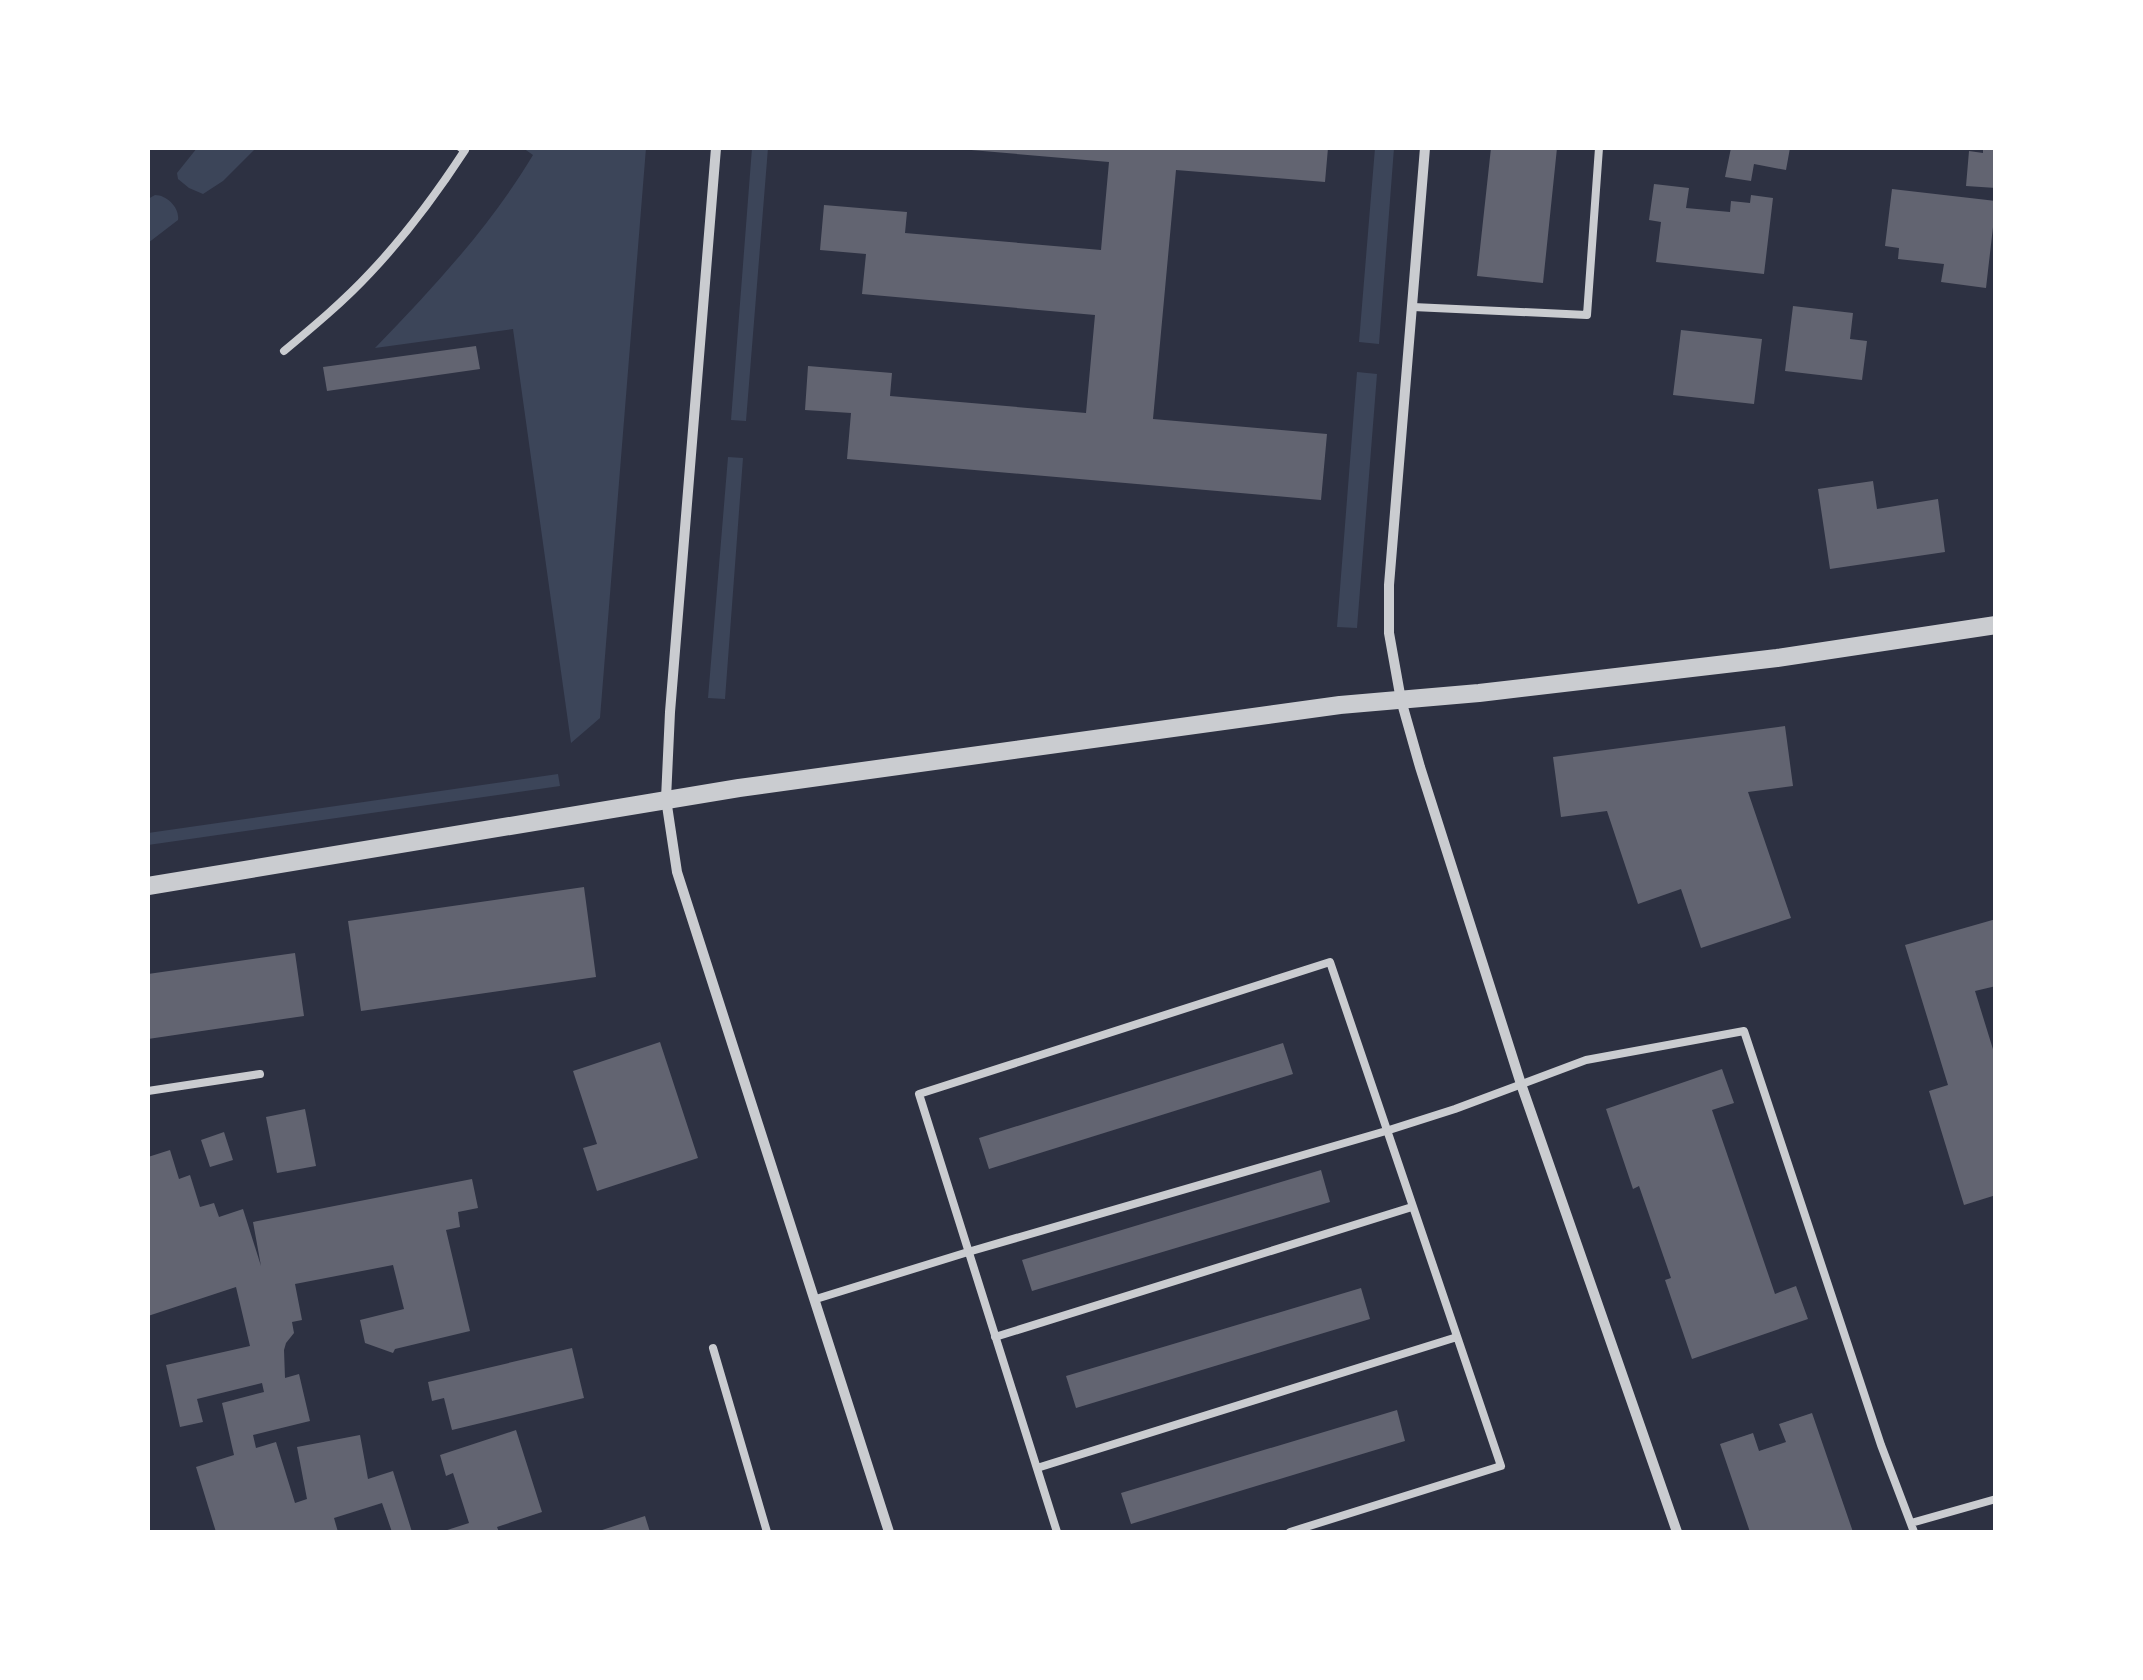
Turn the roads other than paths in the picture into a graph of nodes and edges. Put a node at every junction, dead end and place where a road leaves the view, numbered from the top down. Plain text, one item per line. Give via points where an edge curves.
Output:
1 (461, 148) edge
2 (716, 148) edge
3 (1425, 148) edge
4 (1599, 148) edge
5 (1412, 307) junction
6 (284, 351) dead end
7 (1996, 625) edge
8 (1401, 700) junction
9 (666, 799) junction
10 (148, 886) edge
11 (260, 1074) dead end
12 (1521, 1084) junction
13 (148, 1091) edge
14 (1386, 1131) junction
15 (1412, 1207) junction
16 (968, 1252) junction
17 (816, 1299) junction
18 (995, 1336) junction
19 (1457, 1337) junction
20 (712, 1348) dead end
21 (1036, 1468) junction
22 (1996, 1499) edge
23 (1912, 1528) edge
24 (767, 1532) edge
25 (890, 1532) edge
26 (1057, 1532) edge
27 (1290, 1532) edge
28 (1678, 1532) edge

1 - 6 lane via 408,230
2 - 9 street
3 - 5 street
4 - 5 lane via 1587,315
5 - 8 street via 1388,585
7 - 8 street via 1777,658
8 - 9 street
8 - 12 street
9 - 10 street
9 - 17 street via 677,872
11 - 13 lane
12 - 14 lane
12 - 23 lane via 1586,1060 1744,1031
12 - 28 street
14 - 15 lane
14 - 16 lane
14 - 16 lane via 1330,962 918,1094
15 - 18 lane
15 - 19 lane
16 - 17 lane
16 - 18 lane
17 - 25 street
18 - 21 lane
19 - 21 lane
19 - 27 lane via 1502,1466
20 - 24 lane
21 - 26 lane
22 - 23 lane

